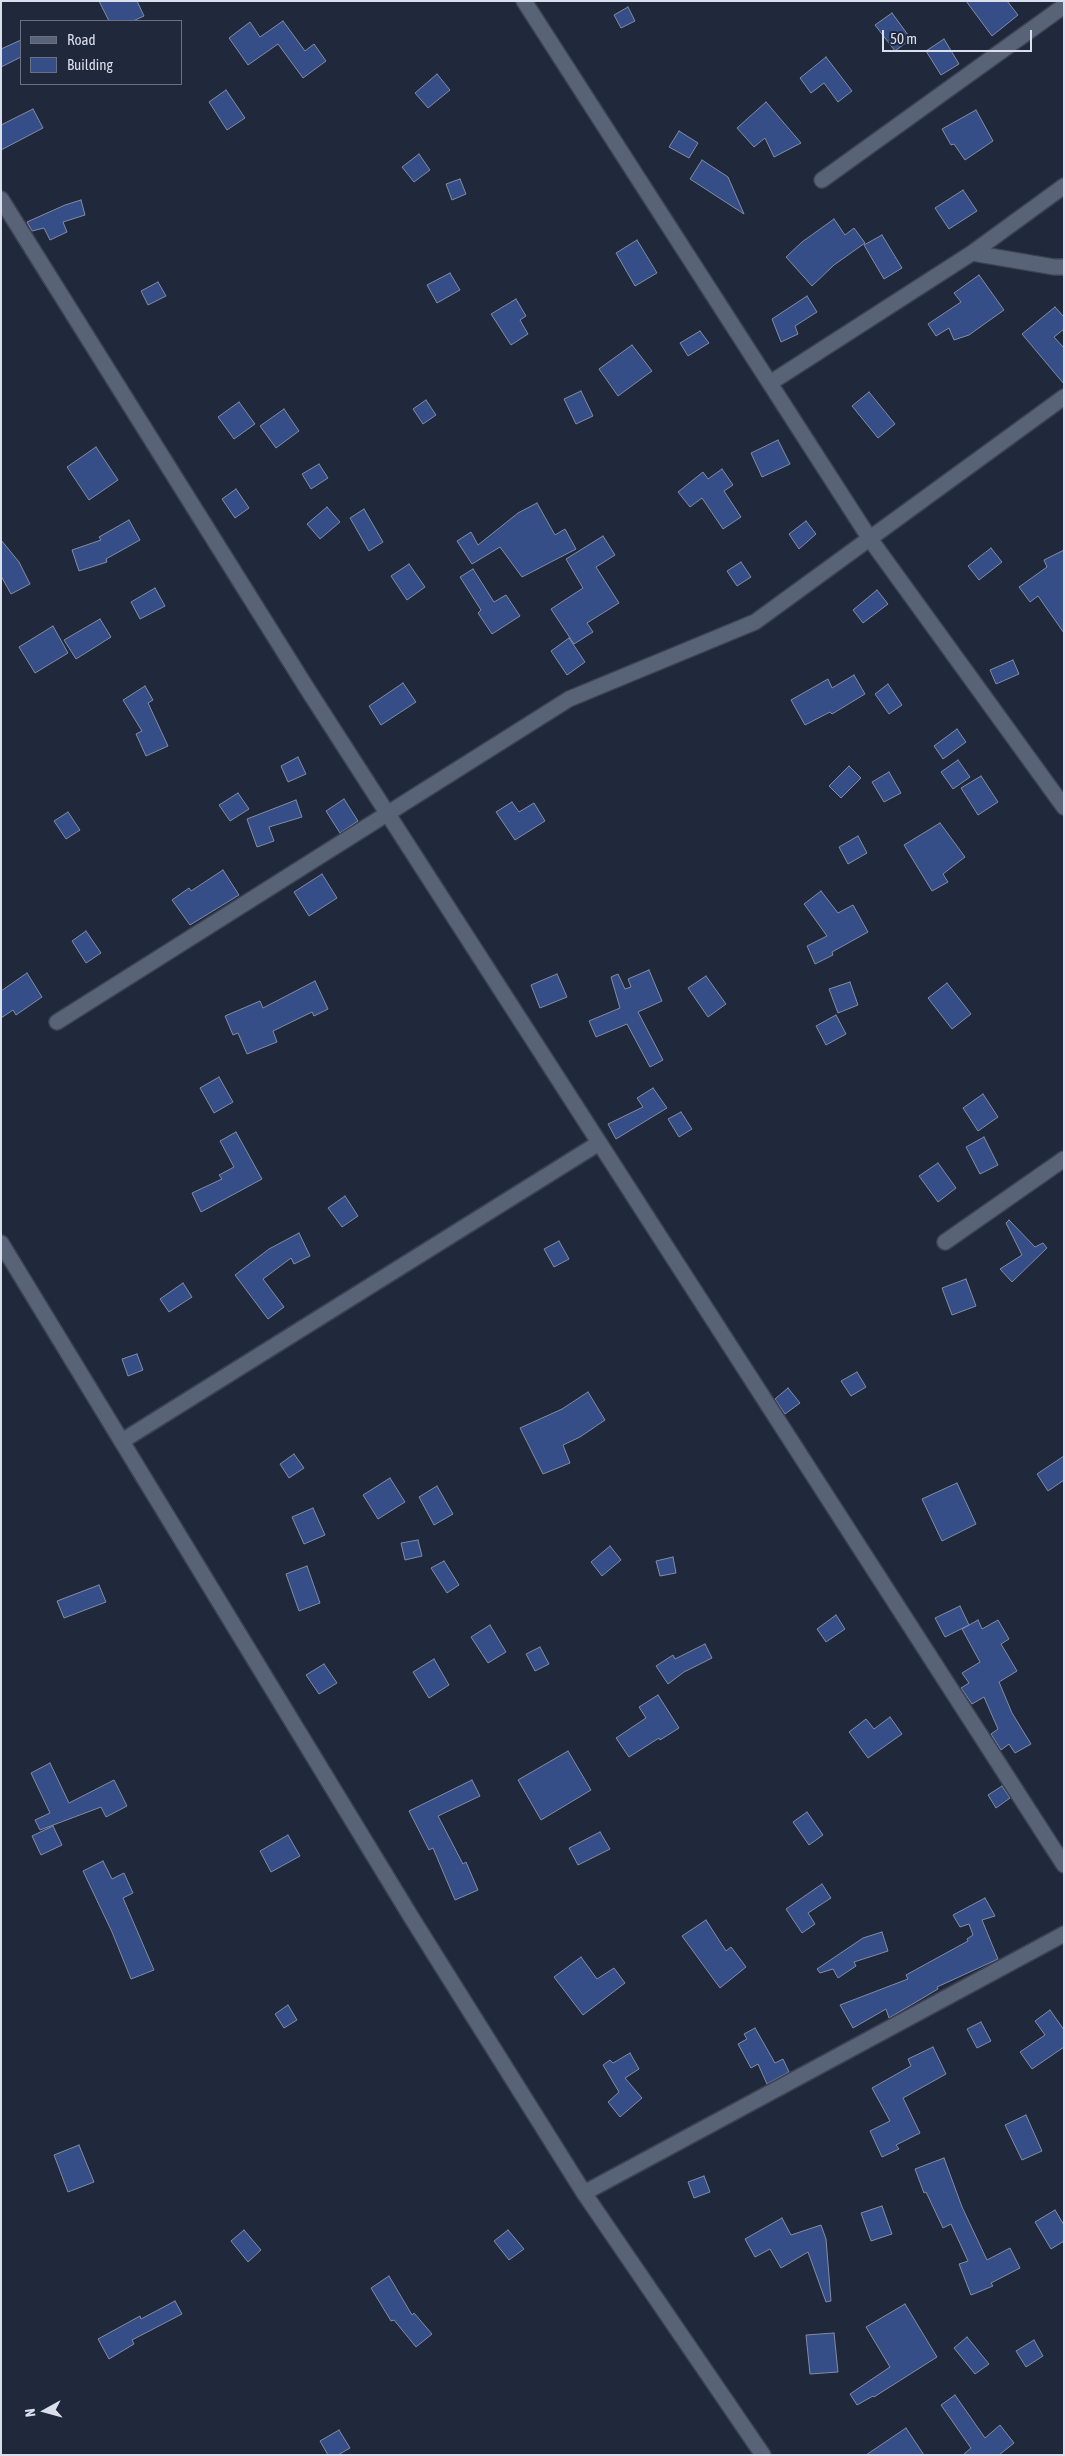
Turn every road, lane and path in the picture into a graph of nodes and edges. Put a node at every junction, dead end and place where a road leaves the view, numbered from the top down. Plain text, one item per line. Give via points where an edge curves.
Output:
1 (524, 1) edge
2 (1064, 6) edge
3 (822, 180) dead end
4 (1064, 186) edge
5 (1, 199) edge
6 (972, 252) junction
7 (1064, 267) edge
8 (770, 383) junction
9 (1064, 397) edge
10 (870, 538) junction
11 (1064, 806) edge
12 (388, 814) junction
13 (58, 1022) dead end
14 (599, 1143) junction
15 (1064, 1158) edge
16 (945, 1242) dead end
17 (1, 1243) edge
18 (122, 1441) junction
19 (1064, 1865) edge
20 (1064, 1934) edge
21 (584, 2193) junction
22 (763, 2455) edge

1 - 8 street
2 - 3 street
4 - 6 street
5 - 12 street
6 - 7 street
6 - 8 street
8 - 10 street
9 - 10 street
10 - 11 street
10 - 12 street via 755,622 569,699
12 - 13 street
12 - 14 street
14 - 18 street
14 - 19 street
15 - 16 street
17 - 18 street
18 - 21 street
20 - 21 street
21 - 22 street

